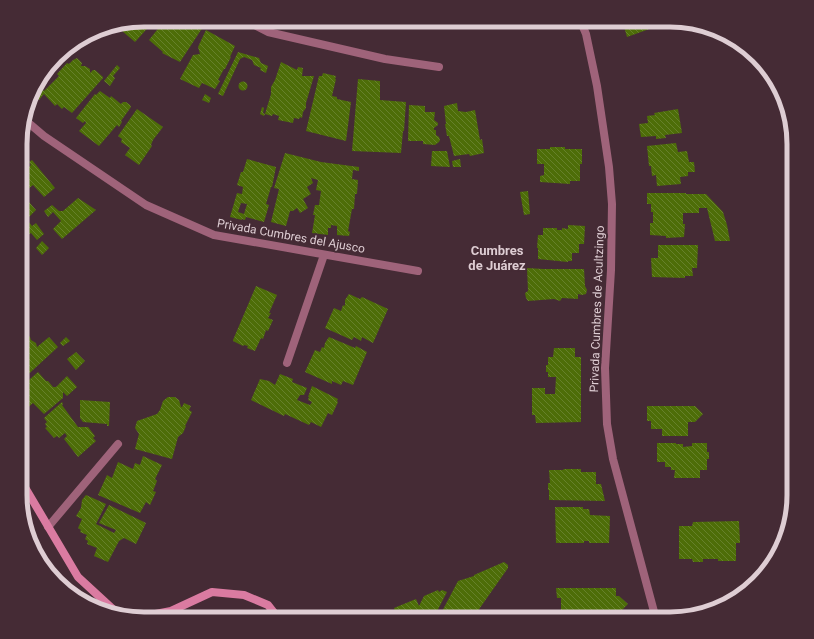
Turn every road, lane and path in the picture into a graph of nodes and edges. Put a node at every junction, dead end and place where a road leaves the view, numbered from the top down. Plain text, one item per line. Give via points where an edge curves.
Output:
1 (258, 27) edge
2 (583, 27) edge
3 (439, 67) dead end
4 (29, 123) edge
5 (324, 255) junction
6 (418, 271) dead end
7 (287, 363) dead end
8 (118, 444) dead end
9 (27, 491) edge
10 (48, 527) junction
11 (110, 607) edge
12 (166, 612) edge
13 (274, 612) edge
14 (654, 612) edge

1 - 3 street via 268,32 385,59
2 - 14 street, Privada Cumbres de Acultzingo via 597,86 612,204 605,368 607,424 613,459
4 - 5 street, Privada Cumbres del Ajusco via 146,205 214,235
5 - 6 street, Privada Cumbres del Ajusco
5 - 7 street
8 - 10 street
9 - 10 street
10 - 11 street via 78,578
12 - 13 street via 212,592 244,595 268,605

